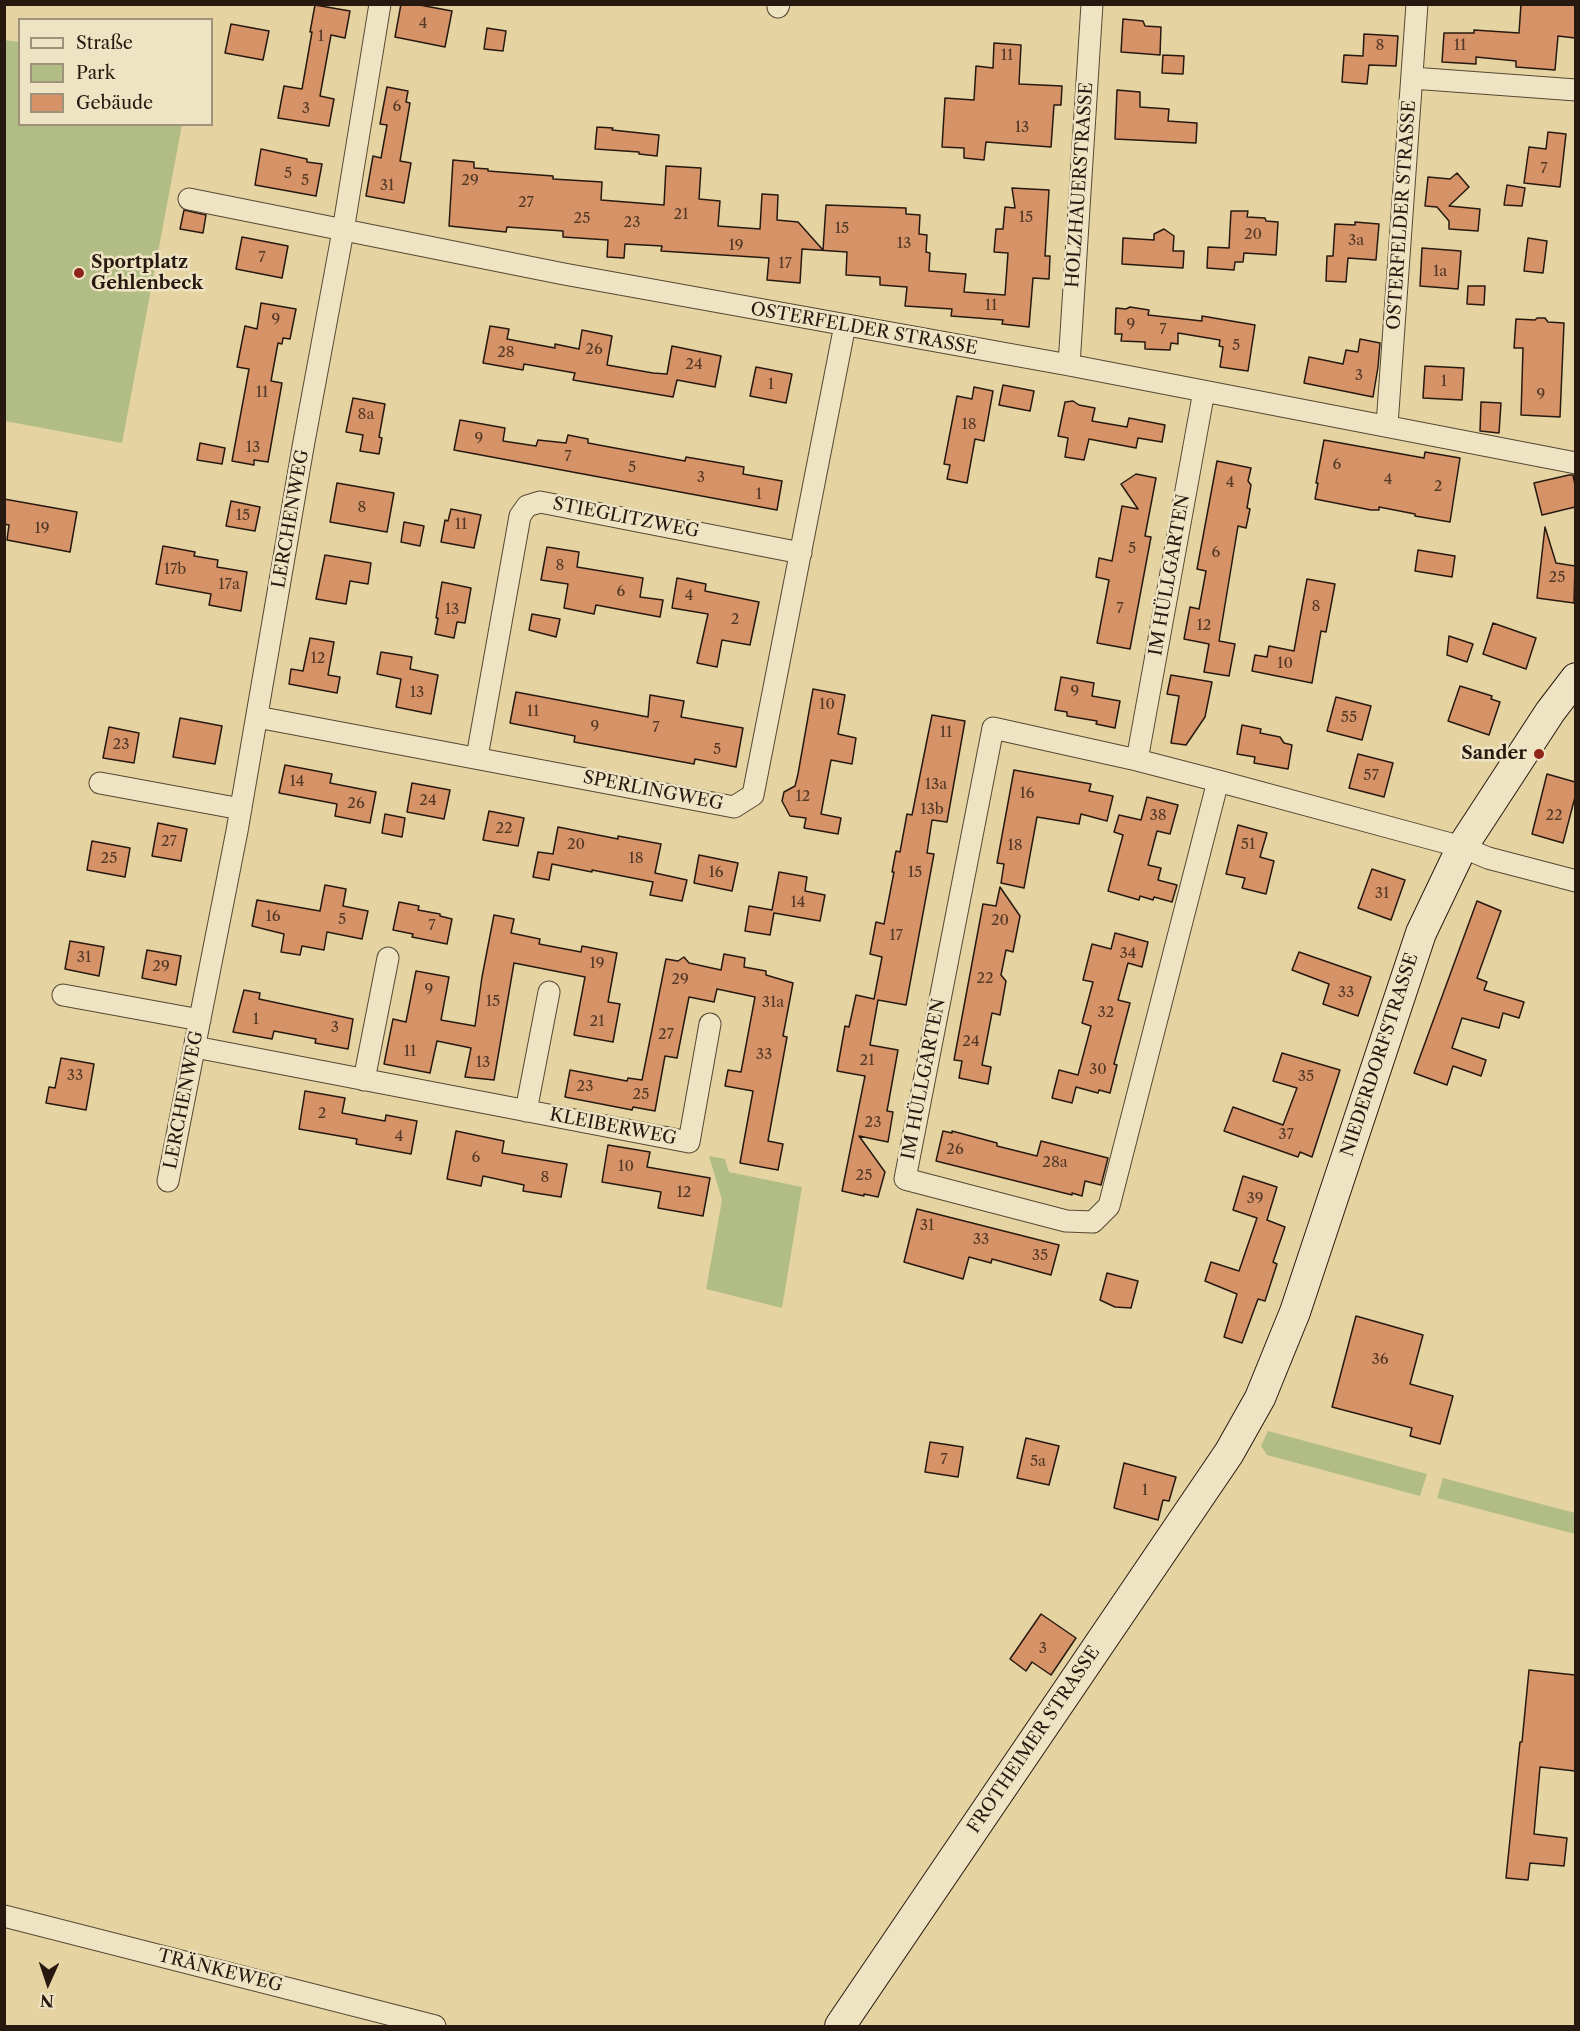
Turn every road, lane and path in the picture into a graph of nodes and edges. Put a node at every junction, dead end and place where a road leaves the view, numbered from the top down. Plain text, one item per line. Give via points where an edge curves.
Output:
1 (380, 4) edge
2 (1092, 4) edge
3 (1417, 4) edge
4 (1412, 78) junction
5 (1575, 90) edge
6 (189, 200) dead end
7 (343, 231) junction
8 (845, 326) junction
9 (1068, 365) junction
10 (1204, 391) junction
11 (1387, 425) junction
12 (1575, 459) edge
13 (801, 553) junction
14 (1575, 678) edge
15 (257, 717) junction
16 (477, 757) junction
17 (1137, 760) junction
18 (1218, 781) junction
19 (100, 783) dead end
20 (241, 809) junction
21 (1462, 848) junction
22 (1575, 882) edge
23 (388, 958) dead end
24 (549, 992) dead end
25 (63, 995) dead end
26 (200, 1020) junction
27 (710, 1024) dead end
28 (195, 1047) junction
29 (364, 1080) junction
30 (526, 1111) junction
31 (168, 1181) dead end
32 (1229, 1454) joint
33 (4, 1916) edge
34 (435, 2026) edge
35 (840, 2026) edge

1 - 7 street, LERCHENWEG
2 - 9 street, HOLZHAUERSTRASSE
3 - 4 street, OSTERFELDER STRASSE
4 - 5 street
4 - 11 street, OSTERFELDER STRASSE
6 - 7 street
7 - 8 street, OSTERFELDER STRASSE
7 - 15 street, LERCHENWEG
8 - 9 street, OSTERFELDER STRASSE
8 - 13 street, SPERLINGWEG
9 - 10 street, OSTERFELDER STRASSE
10 - 11 street, OSTERFELDER STRASSE
10 - 17 street, IM HÜLLGARTEN
11 - 12 street, OSTERFELDER STRASSE
13 - 16 street, SPERLINGWEG via 753,795 734,807
13 - 16 street, STIEGLITZWEG via 540,501 527,506 520,516
14 - 21 main road, NIEDERDORFSTRASSE
15 - 16 street, SPERLINGWEG
15 - 20 street, LERCHENWEG
17 - 18 street, IM HÜLLGARTEN
17 - 18 street, IM HÜLLGARTEN via 993,728 905,1179 1065,1221 1093,1222 1110,1206
18 - 21 street, IM HÜLLGARTEN
19 - 20 street
20 - 26 street, LERCHENWEG
21 - 22 street, IM HÜLLGARTEN
21 - 32 main road, NIEDERDORFSTRASSE via 1421,933 1295,1312 1260,1398
23 - 29 street
24 - 30 street, KLEIBERWEG
25 - 26 street, LERCHENWEG
26 - 28 street, LERCHENWEG
27 - 30 street, KLEIBERWEG via 689,1142
28 - 29 street, KLEIBERWEG
28 - 31 street, LERCHENWEG
29 - 30 street, KLEIBERWEG
32 - 35 main road, FROTHEIMER STRASSE
33 - 34 street, TRÄNKEWEG

